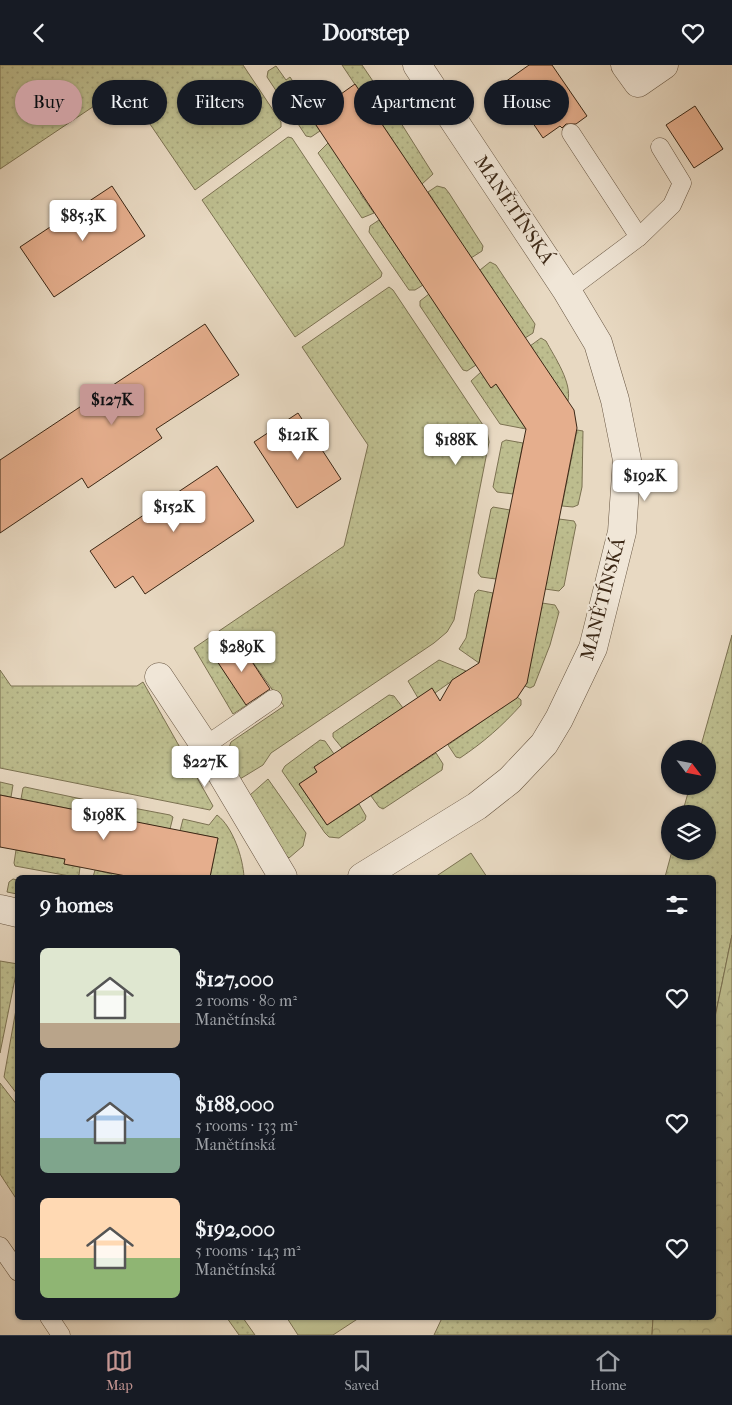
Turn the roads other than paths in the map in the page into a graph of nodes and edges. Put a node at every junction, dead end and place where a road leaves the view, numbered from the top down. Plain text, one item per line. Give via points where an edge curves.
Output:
1 (417, 65) edge
2 (625, 65) edge
3 (664, 65) edge
4 (571, 133) dead end
5 (660, 147) dead end
6 (639, 237) junction
7 (567, 291) junction
8 (159, 677) dead end
9 (272, 699) dead end
10 (205, 746) junction
11 (283, 875) edge
12 (365, 875) edge
13 (0, 909) edge
14 (15, 912) edge
15 (0, 1246) edge
16 (15, 1267) edge
17 (51, 1320) edge
18 (61, 1335) edge

1 - 7 street, MANĚTÍNSKÁ
2 - 3 street via 638,83
4 - 6 lane
5 - 6 lane via 682,183 672,205
6 - 7 lane
7 - 12 street, MANĚTÍNSKÁ via 598,343 615,400 627,460 622,532 593,648 544,744 510,780 477,806
8 - 10 street
9 - 10 lane
10 - 11 street
13 - 14 street
15 - 16 lane
17 - 18 lane

